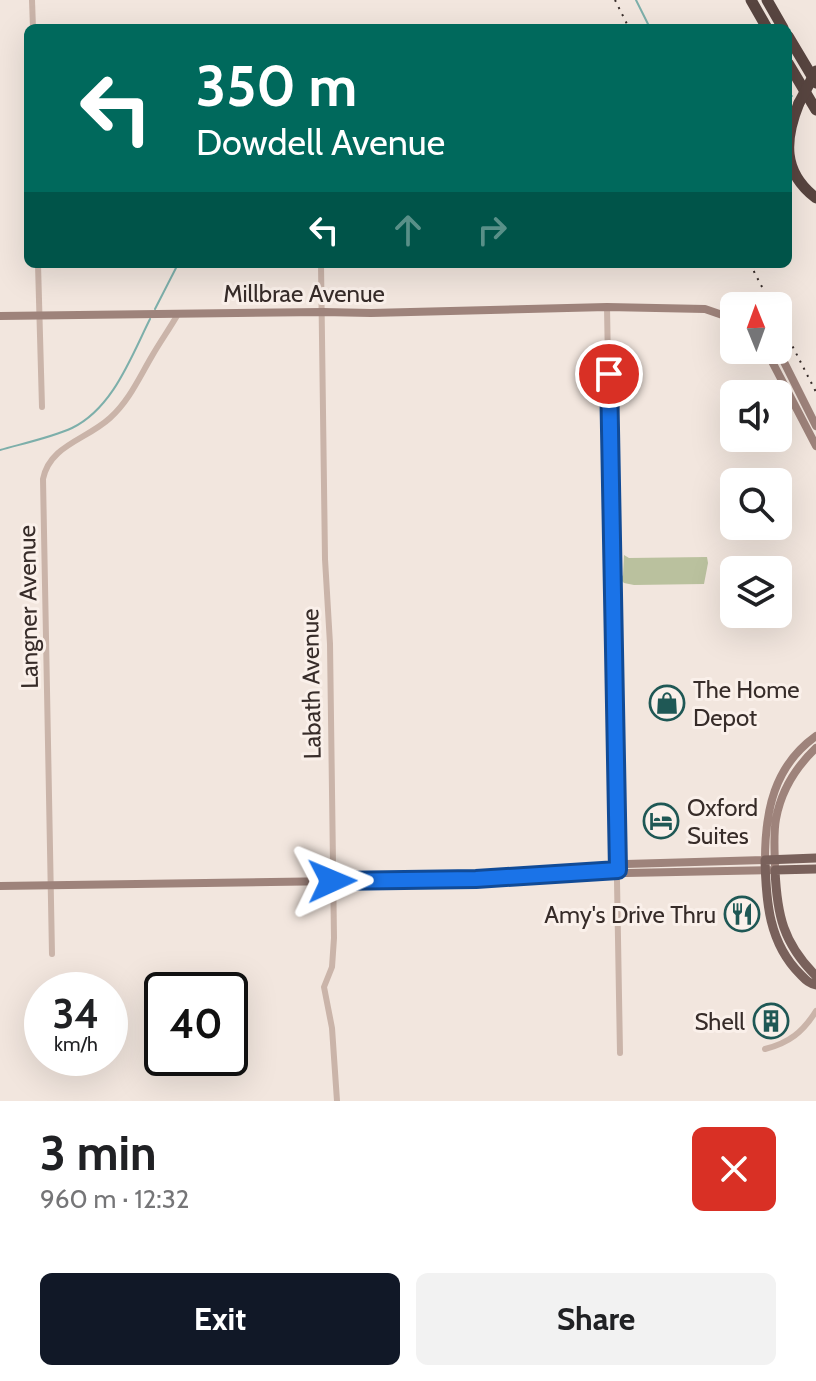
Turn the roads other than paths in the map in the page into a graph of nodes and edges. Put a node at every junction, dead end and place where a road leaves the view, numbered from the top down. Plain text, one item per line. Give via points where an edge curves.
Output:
1 (32, 0) edge
2 (751, 0) edge
3 (767, 0) edge
4 (33, 24) edge
5 (765, 24) edge
6 (781, 24) edge
7 (792, 43) edge
8 (792, 70) edge
9 (816, 71) edge
10 (816, 83) edge
11 (816, 110) edge
12 (792, 121) edge
13 (792, 166) edge
14 (816, 198) edge
15 (38, 268) edge
16 (321, 268) edge
17 (607, 307) junction
18 (323, 312) junction
19 (174, 313) junction
20 (720, 314) edge
21 (0, 316) edge
22 (40, 316) junction
23 (773, 364) edge
24 (785, 364) edge
25 (42, 407) dead end
26 (816, 426) edge
27 (816, 446) edge
28 (816, 736) edge
29 (816, 748) edge
30 (785, 779) junction
31 (816, 858) edge
32 (770, 865) junction
33 (816, 869) edge
34 (618, 870) junction
35 (332, 881) junction
36 (50, 885) junction
37 (0, 886) edge
38 (52, 954) dead end
39 (816, 976) edge
40 (816, 985) edge
41 (816, 1011) edge
42 (765, 1049) dead end
43 (620, 1053) dead end
44 (337, 1101) edge

1 - 4 street
2 - 5 highway
3 - 6 highway
7 - 10 highway
8 - 11 highway
9 - 12 highway, bridge
13 - 14 highway, bridge
15 - 22 street
16 - 18 street, Labath Avenue
17 - 18 street, Millbrae Avenue
17 - 20 street, Millbrae Avenue via 705,309
17 - 34 street
18 - 19 street, Millbrae Avenue
18 - 35 street, Labath Avenue
19 - 22 street, Millbrae Avenue
19 - 36 street, Langner Avenue via 125,403 110,419 57,453 45,469
21 - 22 street, Millbrae Avenue
22 - 25 street
23 - 27 street
24 - 26 street
28 - 30 street via 801,749
29 - 30 street
30 - 32 street
31 - 32 main road
32 - 33 main road
32 - 34 street via 626,864
32 - 39 main road via 784,930
32 - 40 main road via 768,911 778,943 792,966
34 - 35 street
34 - 43 street
35 - 36 street
35 - 44 street, Labath Avenue via 334,956 324,987
36 - 37 street
36 - 38 street, Langner Avenue
41 - 42 street via 791,1040

